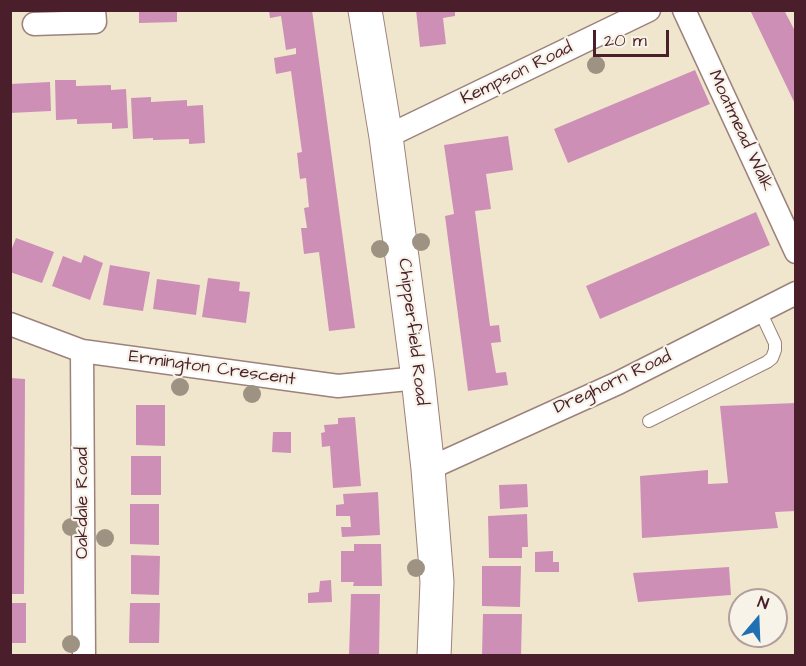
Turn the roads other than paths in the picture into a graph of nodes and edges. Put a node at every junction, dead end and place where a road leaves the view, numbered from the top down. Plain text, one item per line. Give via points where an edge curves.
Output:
1 (94, 10) edge
2 (364, 10) edge
3 (649, 10) edge
4 (684, 10) edge
5 (34, 24) dead end
6 (386, 136) junction
7 (795, 252) edge
8 (795, 293) edge
9 (760, 311) junction
10 (10, 324) edge
11 (82, 351) junction
12 (418, 378) junction
13 (649, 421) dead end
14 (428, 468) junction
15 (84, 656) edge
16 (434, 656) edge

1 - 5 street via 95,21
2 - 6 street, Chipperfield Road
3 - 6 street, Kempson Road
4 - 7 street, Moatmead Walk
6 - 12 street, Chipperfield Road
8 - 9 street, Dreghorn Road
9 - 13 lane via 775,343 772,358
9 - 14 street, Dreghorn Road via 618,383
10 - 11 street, Ermington Crescent
11 - 12 street, Ermington Crescent via 338,387
11 - 15 street, Oakdale Road
12 - 14 street, Chipperfield Road
14 - 16 street, Chipperfield Road via 437,582

